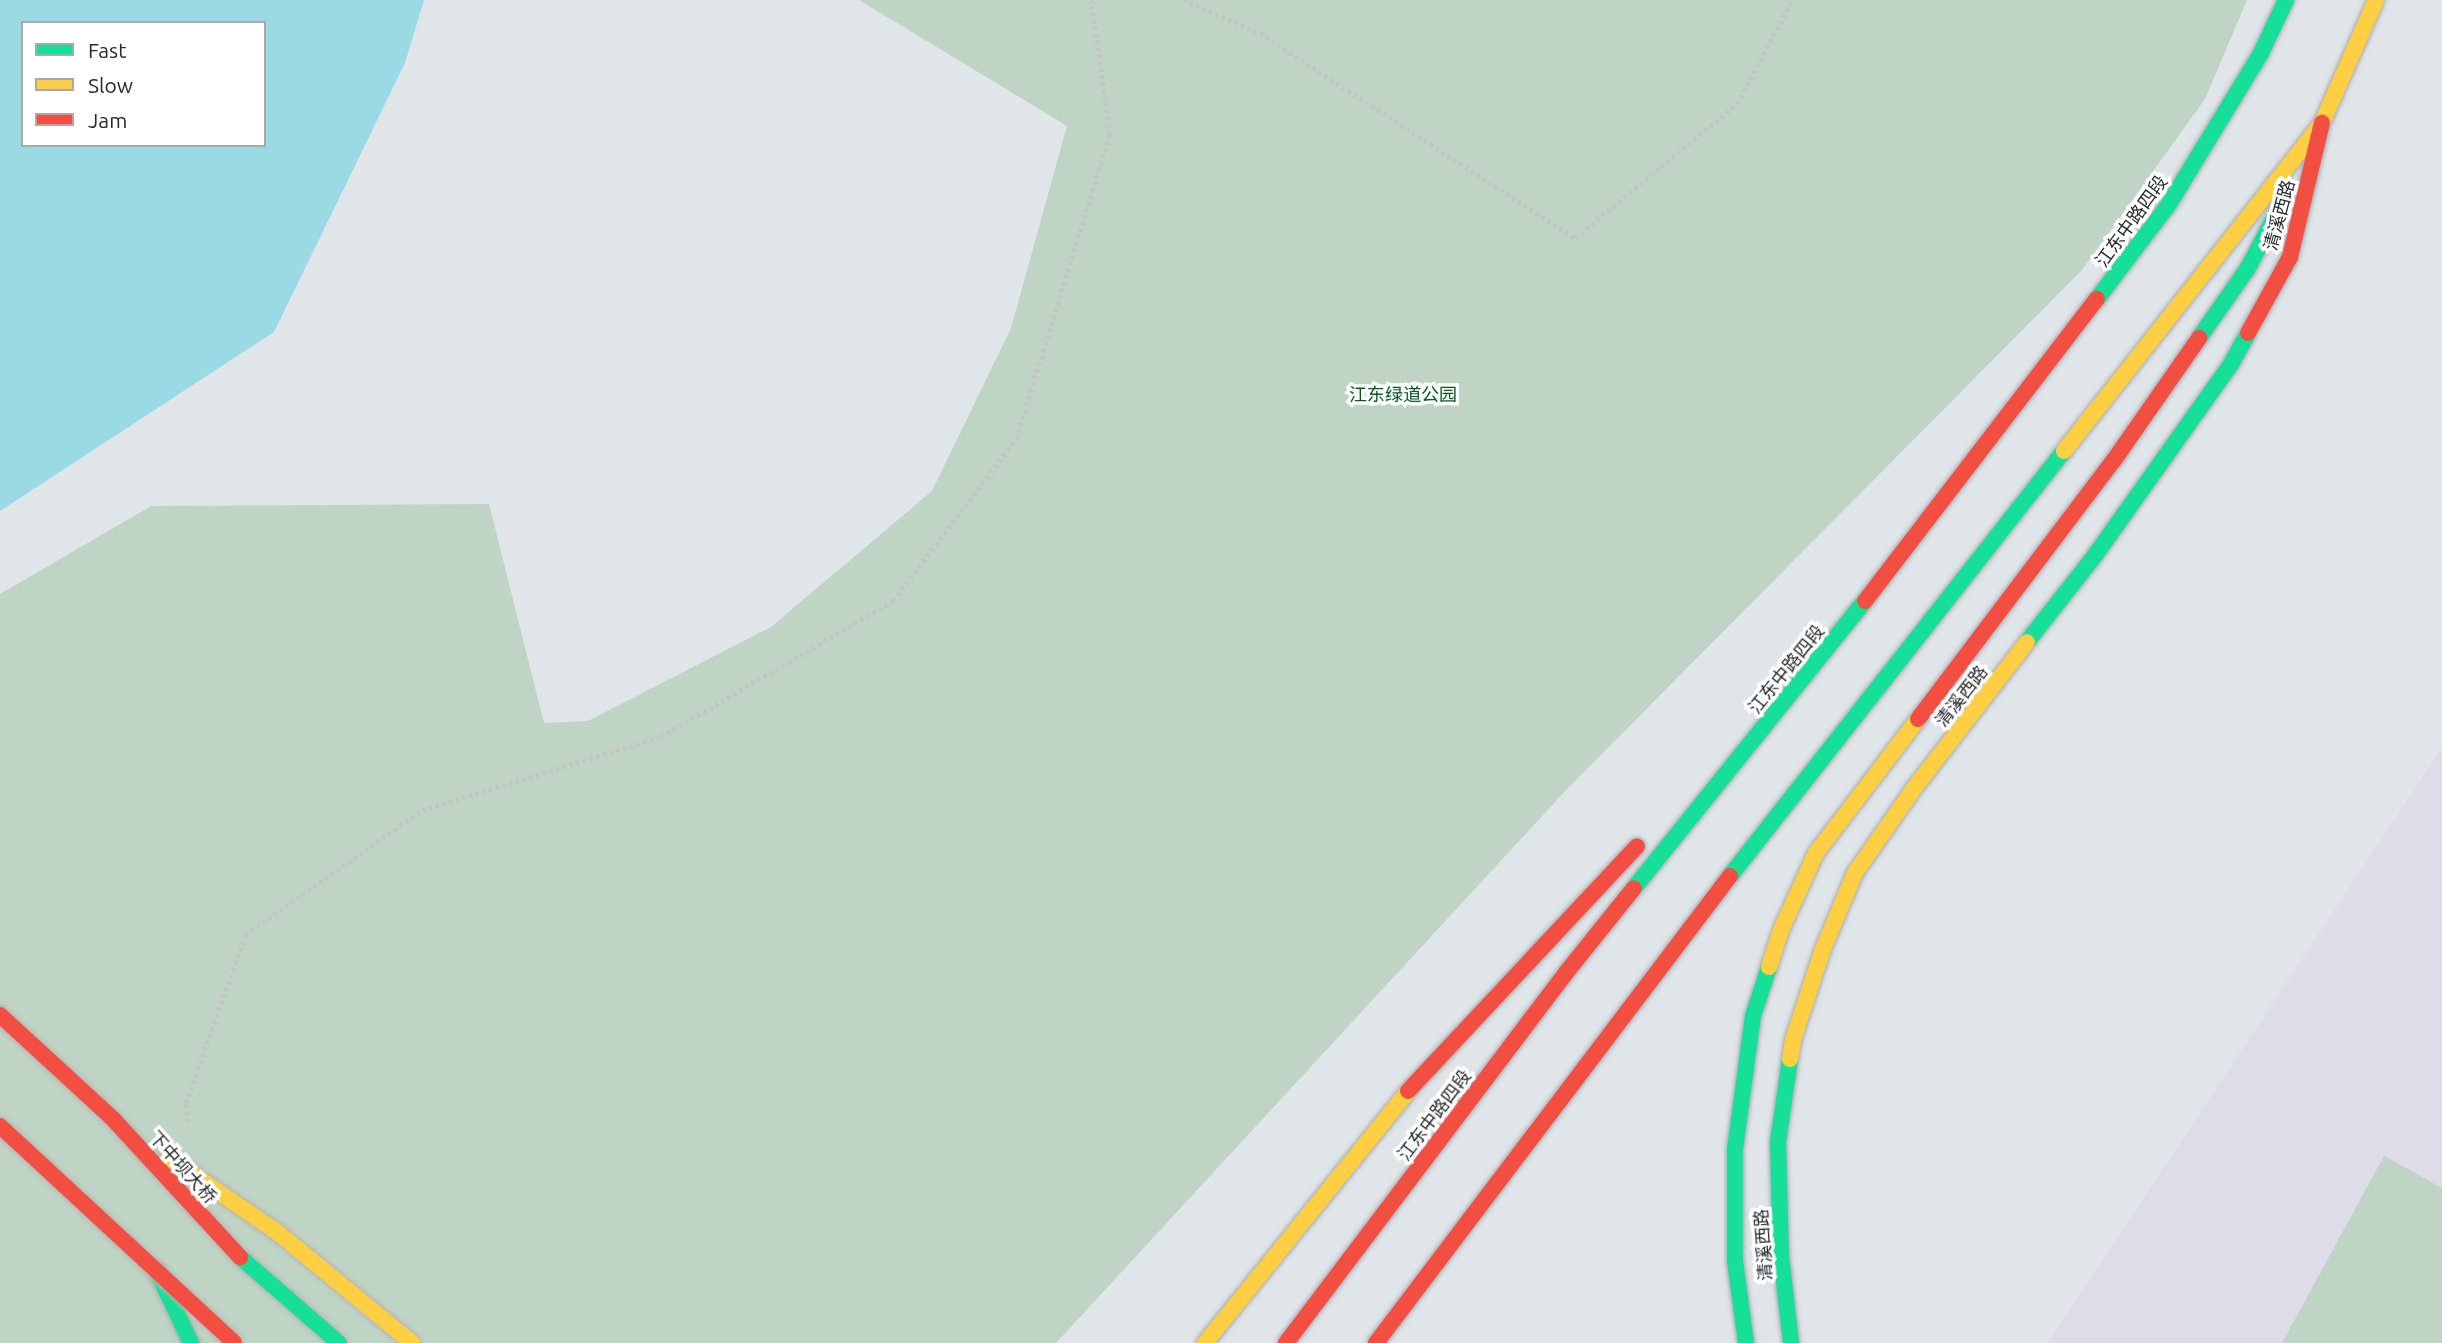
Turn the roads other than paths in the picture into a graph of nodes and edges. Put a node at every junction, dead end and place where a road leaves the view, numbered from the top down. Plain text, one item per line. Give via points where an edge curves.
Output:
1 (2286, 0) edge
2 (2376, 0) edge
3 (2322, 123) junction
4 (1983, 449) junction
5 (1756, 709) dead end
6 (1647, 834) dead end
7 (0, 1015) edge
8 (113, 1118) junction
9 (0, 1126) edge
10 (156, 1269) junction
11 (191, 1343) edge
12 (234, 1343) edge
13 (339, 1343) edge
14 (412, 1343) edge
15 (1205, 1343) edge
16 (1286, 1343) edge
17 (1376, 1343) edge
18 (1746, 1343) edge
19 (1791, 1343) edge

1 - 4 main road, 江东中路四段 via 2261,53 2169,204
2 - 3 main road
3 - 17 main road via 1650,978
3 - 18 main road via 2248,268 2115,460 1816,853 1781,930 1754,1016 1735,1149 1735,1261
3 - 19 main road, 清溪西路 via 2290,257 2231,364 2096,554 1915,787 1856,873 1823,949 1793,1040 1778,1142 1781,1256
4 - 5 main road
4 - 16 main road, 江东中路四段 via 1565,974
6 - 15 main road via 1386,1114
7 - 8 main road, 下中坝大桥, bridge
8 - 13 main road, 下中坝大桥, bridge via 233,1251
8 - 14 main road, bridge via 277,1232
9 - 10 main road, bridge
10 - 11 main road
10 - 12 main road, bridge

